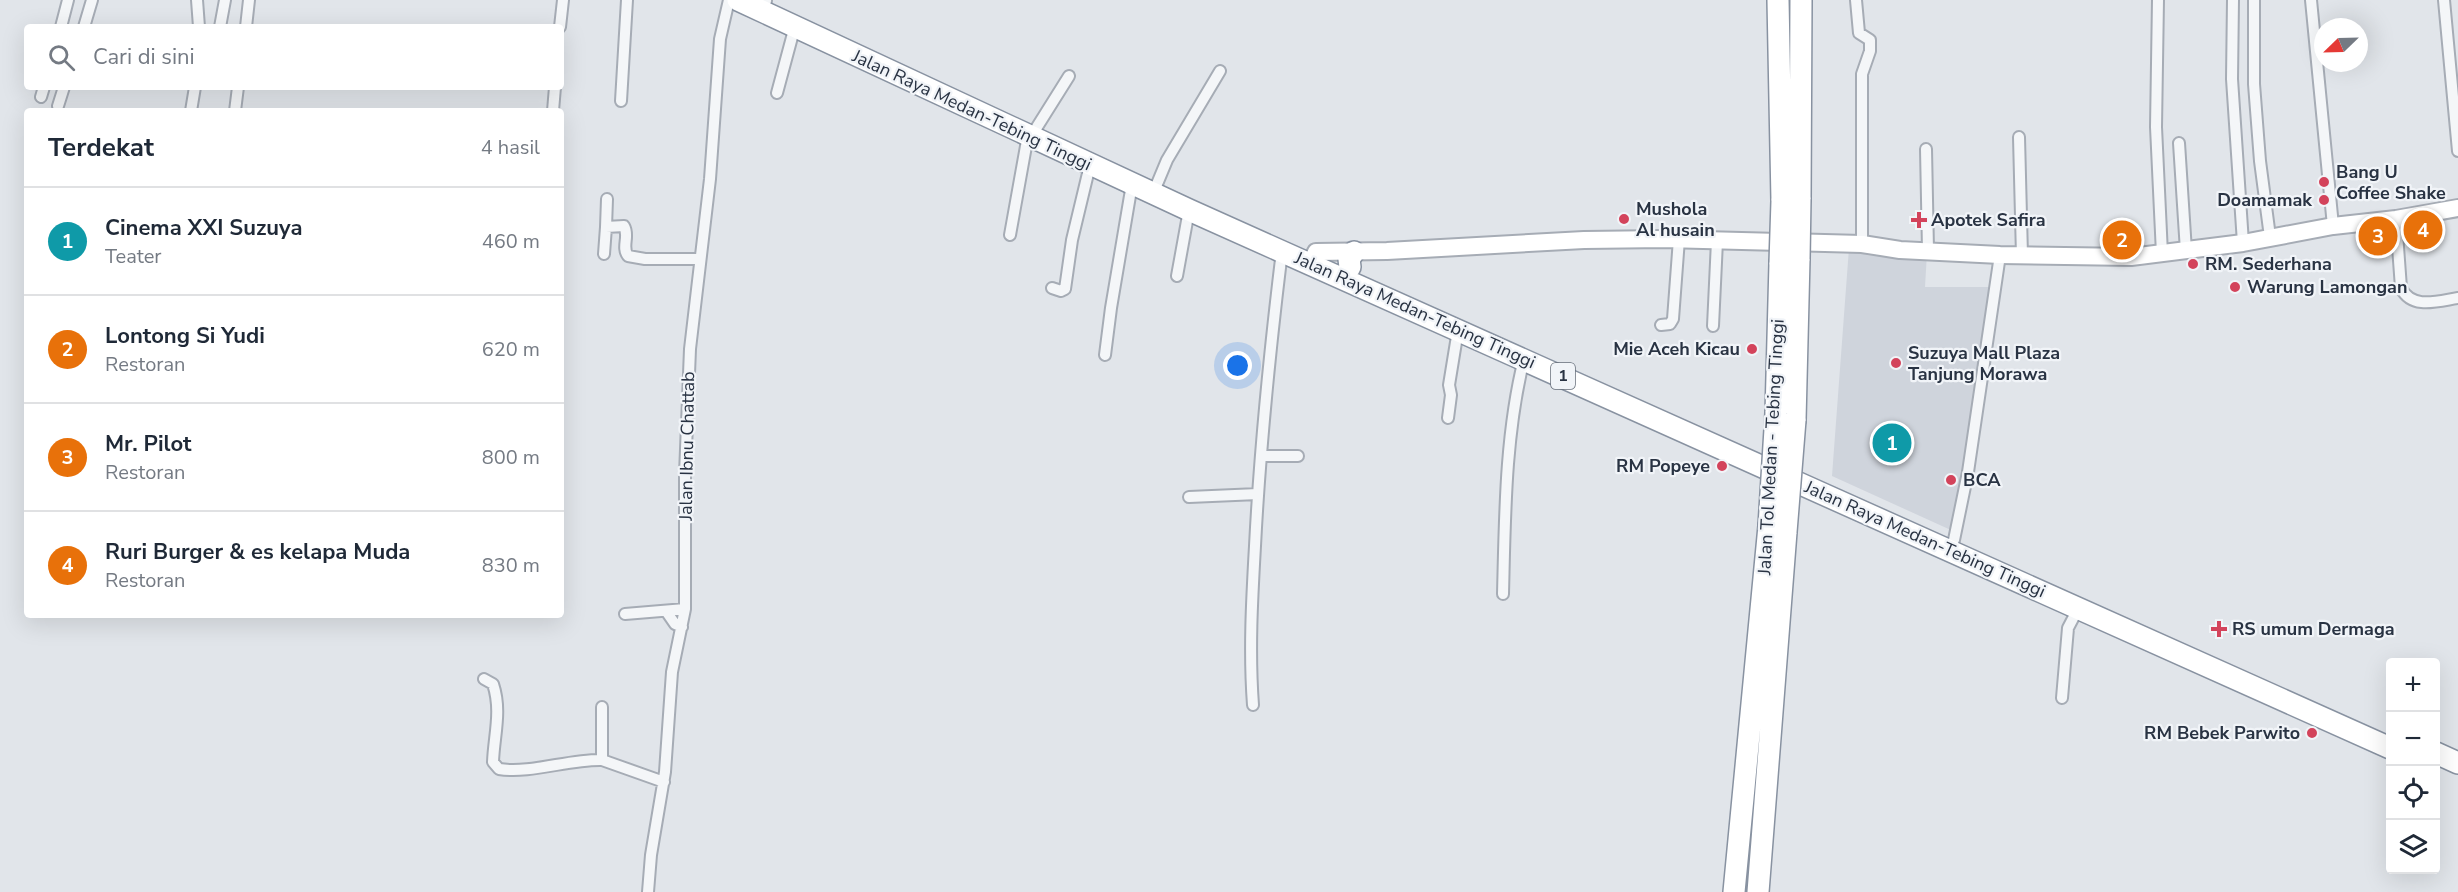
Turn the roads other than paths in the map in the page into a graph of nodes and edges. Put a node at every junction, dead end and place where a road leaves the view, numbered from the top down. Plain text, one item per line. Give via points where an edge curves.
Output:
1 (68, 0) edge
2 (92, 0) edge
3 (197, 0) edge
4 (225, 0) edge
5 (249, 0) edge
6 (563, 0) edge
7 (627, 0) edge
8 (729, 0) edge
9 (738, 0) edge
10 (765, 0) edge
11 (1778, 0) edge
12 (1801, 0) edge
13 (1856, 0) edge
14 (2158, 0) edge
15 (2233, 0) edge
16 (2253, 0) edge
17 (2310, 0) edge
18 (2444, 0) edge
19 (62, 24) edge
20 (85, 24) edge
21 (199, 24) edge
22 (221, 24) edge
23 (246, 24) edge
24 (560, 24) edge
25 (795, 26) junction
26 (1220, 71) dead end
27 (1070, 76) dead end
28 (63, 90) edge
29 (194, 90) edge
30 (238, 90) edge
31 (555, 90) edge
32 (777, 93) dead end
33 (621, 101) dead end
34 (58, 106) dead end
35 (191, 108) edge
36 (235, 108) edge
37 (553, 108) edge
38 (1032, 131) junction
39 (2019, 137) dead end
40 (2180, 143) dead end
41 (1926, 149) dead end
42 (2458, 151) edge
43 (1090, 165) junction
44 (1132, 184) junction
45 (1157, 184) junction
46 (607, 199) dead end
47 (1791, 200) junction
48 (2458, 208) edge
49 (1189, 210) junction
50 (2396, 219) junction
51 (2333, 226) junction
52 (606, 227) junction
53 (1010, 235) dead end
54 (2270, 237) junction
55 (1679, 239) junction
56 (1717, 241) junction
57 (2243, 243) junction
58 (1862, 244) junction
59 (1928, 250) junction
60 (1282, 251) junction
61 (2186, 251) junction
62 (604, 254) dead end
63 (2163, 254) junction
64 (2000, 255) junction
65 (2022, 255) junction
66 (1314, 258) junction
67 (699, 259) junction
68 (1352, 259) junction
69 (1177, 276) dead end
70 (1052, 288) dead end
71 (2458, 298) edge
72 (1661, 325) dead end
73 (1713, 326) dead end
74 (1458, 330) junction
75 (1105, 356) dead end
76 (1524, 358) junction
77 (1448, 418) dead end
78 (1261, 456) junction
79 (1298, 456) dead end
80 (1258, 494) junction
81 (1190, 497) dead end
82 (1777, 529) junction
83 (1954, 540) junction
84 (1503, 594) dead end
85 (2079, 608) junction
86 (685, 609) junction
87 (666, 611) junction
88 (625, 614) dead end
89 (682, 627) junction
90 (484, 679) dead end
91 (2062, 698) dead end
92 (1253, 705) dead end
93 (602, 707) dead end
94 (2386, 732) edge
95 (2386, 746) edge
96 (2440, 755) edge
97 (602, 760) junction
98 (2458, 763) edge
99 (2440, 771) edge
100 (2458, 779) edge
101 (664, 782) junction
102 (648, 892) edge
103 (1734, 892) edge
104 (1758, 892) edge

1 - 19 street
2 - 20 street
3 - 21 street
4 - 22 street
5 - 23 street
6 - 24 street
7 - 33 street
8 - 67 street, Jalan Ibnu Chattab via 720,39 710,179
9 - 25 highway, Jalan Raya Medan-Tebing Tinggi / 1
10 - 38 highway, Jalan Raya Medan-Tebing Tinggi / 1 via 833,30
11 - 47 highway
12 - 47 highway
13 - 58 street via 1859,33 1870,40 1862,74
14 - 63 street via 2156,127
15 - 57 street via 2232,79
16 - 54 street via 2254,84
17 - 51 street
18 - 42 street
25 - 32 street
25 - 38 highway, Jalan Raya Medan-Tebing Tinggi / 1
26 - 45 street
27 - 38 street
28 - 34 street
29 - 35 street
30 - 36 street
31 - 37 street
38 - 43 highway, Jalan Raya Medan-Tebing Tinggi / 1
38 - 45 highway, Jalan Raya Medan-Tebing Tinggi / 1
38 - 53 street
39 - 65 street
40 - 61 street
41 - 59 street
43 - 44 highway, Jalan Raya Medan-Tebing Tinggi / 1
43 - 70 street via 1065,289
44 - 49 highway, Jalan Raya Medan-Tebing Tinggi / 1
44 - 75 street
45 - 66 highway, Jalan Raya Medan-Tebing Tinggi / 1 via 1281,239
46 - 52 street
47 - 82 highway, bridge via 1786,417
48 - 50 main road
49 - 60 highway, Jalan Raya Medan-Tebing Tinggi / 1
49 - 69 street
50 - 51 main road
50 - 71 street via 2401,288 2405,296 2418,303
51 - 54 main road
52 - 62 street
52 - 67 street via 624,226 628,256
54 - 57 main road
55 - 56 main road
55 - 68 main road via 1584,240
55 - 72 street via 1673,320
56 - 58 main road
56 - 73 street
57 - 61 main road
58 - 59 main road
59 - 64 main road
60 - 66 highway, Jalan Raya Medan-Tebing Tinggi / 1
60 - 78 street
61 - 63 main road
63 - 65 main road
64 - 65 main road
64 - 83 street
66 - 68 highway, Jalan Raya Medan-Tebing Tinggi / 1
66 - 74 highway, Jalan Raya Medan-Tebing Tinggi / 1
67 - 86 street, Jalan Ibnu Chattab via 685,462
68 - 83 highway, Jalan Raya Medan-Tebing Tinggi / 1 via 1752,452
74 - 76 highway, Jalan Raya Medan-Tebing Tinggi / 1
74 - 77 street
76 - 84 street via 1515,402
76 - 85 highway, Jalan Raya Medan-Tebing Tinggi / 1
78 - 79 street
78 - 80 street
80 - 81 street
80 - 92 street via 1250,628
82 - 103 highway, Jalan Tol Medan - Tebing Tinggi
82 - 104 highway, Jalan Tol Medan - Tebing Tinggi
83 - 94 highway, Jalan Raya Medan-Tebing Tinggi / 1
85 - 91 street via 2068,628
85 - 95 highway, Jalan Raya Medan-Tebing Tinggi / 1
86 - 87 street
86 - 89 street, Jalan Ibnu Chattab
87 - 88 street
87 - 89 street
89 - 101 street, Jalan Ibnu Chattab via 670,683
90 - 97 street via 493,684 496,695 499,715 493,762 499,769
93 - 97 street
96 - 98 highway
97 - 101 street
99 - 100 highway
101 - 102 street, Jalan Ibnu Chattab

